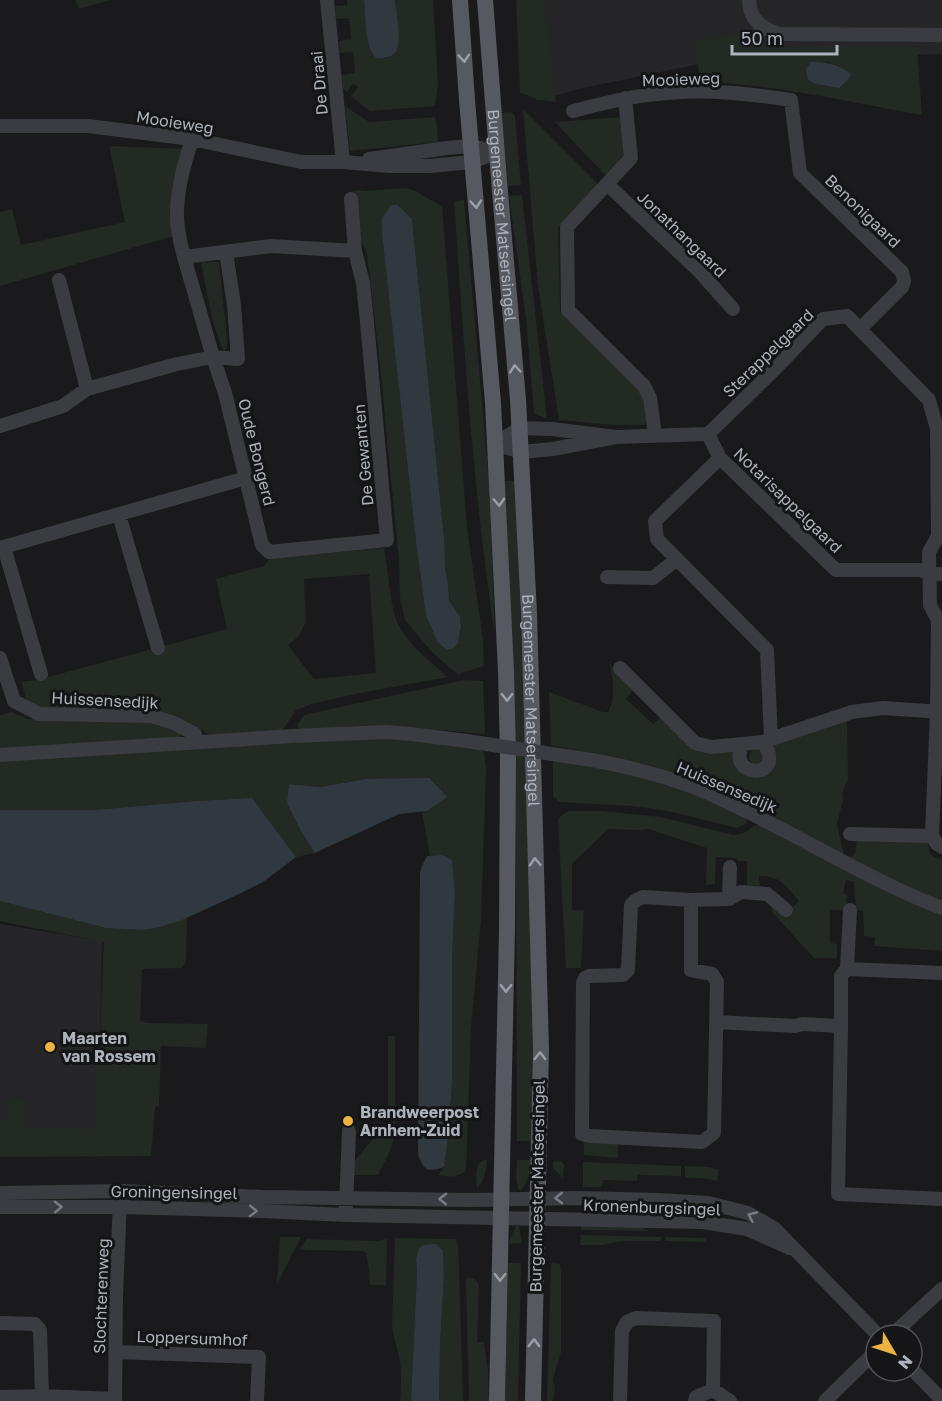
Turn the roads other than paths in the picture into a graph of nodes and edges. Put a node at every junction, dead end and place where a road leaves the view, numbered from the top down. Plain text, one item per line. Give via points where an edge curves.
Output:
1 (327, 0) edge
2 (460, 0) edge
3 (485, 0) edge
4 (749, 0) edge
5 (942, 35) edge
6 (625, 98) junction
7 (792, 100) joint
8 (573, 111) dead end
9 (0, 126) edge
10 (192, 139) junction
11 (497, 152) junction
12 (472, 154) junction
13 (343, 162) junction
14 (608, 184) junction
15 (351, 199) dead end
16 (355, 251) junction
17 (226, 252) junction
18 (184, 257) junction
19 (59, 280) dead end
20 (733, 309) dead end
21 (860, 329) junction
22 (213, 357) junction
23 (87, 389) junction
24 (0, 426) edge
25 (520, 428) junction
26 (940, 429) edge
27 (708, 434) junction
28 (655, 435) junction
29 (616, 437) junction
30 (495, 444) junction
31 (522, 452) junction
32 (720, 458) junction
33 (246, 478) junction
34 (118, 514) junction
35 (2, 547) edge
36 (269, 552) joint
37 (677, 559) junction
38 (936, 573) edge
39 (607, 577) dead end
40 (158, 648) dead end
41 (0, 658) edge
42 (620, 668) dead end
43 (41, 674) dead end
44 (939, 711) edge
45 (767, 740) junction
46 (196, 742) junction
47 (743, 744) junction
48 (0, 755) edge
49 (850, 834) dead end
50 (932, 836) junction
51 (942, 847) edge
52 (730, 867) dead end
53 (729, 899) junction
54 (691, 900) junction
55 (942, 908) edge
56 (786, 910) dead end
57 (850, 910) dead end
58 (847, 969) junction
59 (942, 972) edge
60 (716, 1022) junction
61 (841, 1026) junction
62 (349, 1131) dead end
63 (121, 1191) junction
64 (0, 1193) edge
65 (346, 1198) junction
66 (537, 1199) junction
67 (501, 1200) junction
68 (942, 1200) edge
69 (120, 1207) junction
70 (0, 1208) edge
71 (346, 1215) junction
72 (501, 1218) junction
73 (537, 1219) junction
74 (797, 1252) junction
75 (942, 1289) edge
76 (0, 1323) edge
77 (866, 1323) edge
78 (905, 1323) edge
79 (115, 1352) junction
80 (864, 1363) edge
81 (924, 1381) edge
82 (713, 1390) junction
83 (42, 1396) junction
84 (0, 1397) edge
85 (115, 1400) edge
86 (942, 1400) edge
87 (257, 1401) edge
88 (497, 1401) edge
89 (533, 1401) edge
90 (620, 1401) edge
91 (694, 1401) edge
92 (730, 1401) edge
93 (825, 1401) edge

1 - 13 street, De Draai
2 -> 12 main road, Burgemeester Matsersingel
3 - 11 main road, Burgemeester Matsersingel
4 - 5 street via 754,20 762,28 779,34
6 - 7 street, Mooieweg via 700,91
6 - 8 street, Mooieweg
6 - 14 street via 632,158
7 - 21 street, Benonigaard via 800,173 902,272 902,287
9 - 10 street, Mooieweg via 88,126
10 - 13 street, Mooieweg via 301,162
10 - 18 street, Oude Bongerd via 176,210
11 - 12 street, Mooieweg
25 -> 11 main road, Burgemeester Matsersingel
12 - 13 street, Mooieweg via 447,148
12 -> 30 main road, Burgemeester Matsersingel
14 - 20 street, Jonathangaard
14 - 28 street via 567,227 568,310 644,386 650,398
15 - 16 street, De Gewanten
16 - 17 street via 271,246
16 - 36 street, De Gewanten via 368,322 387,540
17 - 18 street
17 - 22 street via 238,359
18 - 22 street, Oude Bongerd
19 - 23 street
21 - 26 street, Sterappelgaard via 929,400
21 - 27 street, Sterappelgaard via 847,316 823,319
22 - 23 street
22 - 33 street, Oude Bongerd
23 - 24 street via 63,406
25 - 29 street
25 - 30 street
25 - 31 main road, Burgemeester Matsersingel
26 - 38 street, Sterappelgaard via 938,536 929,552
27 - 28 street
27 - 32 street, Notarisappelgaard
28 - 29 street
29 - 31 street
30 - 31 street
30 -> 67 main road, Burgemeester Matsersingel via 508,753
66 -> 31 main road, Burgemeester Matsersingel via 541,1050
32 - 37 street via 655,521 657,539
32 - 38 street, Notarisappelgaard via 836,570
33 - 34 street
33 - 36 street, Oude Bongerd via 262,545
34 - 35 street
34 - 40 street
35 - 43 street
37 - 39 street via 653,578
37 - 45 street via 767,650
38 - 44 street, Sterappelgaard via 930,605 938,620
41 - 46 street, Huissensedijk via 14,702 39,714 152,716 195,734
42 - 47 street via 695,743 711,747
44 - 45 street via 883,708 852,712
44 - 50 street, Sterappelgaard
45 - 47 street
45 - 47 street via 770,761 761,771 743,766
46 - 48 street, Huissensedijk
46 - 55 street, Huissensedijk, bridge via 386,732 603,761 697,788
49 - 50 street
50 - 51 street
52 - 53 street
53 - 54 street
53 - 56 street via 741,892 766,894
54 - 60 street via 691,970 712,974 717,982
54 - 60 street via 636,900 631,904 628,970 623,975 589,976 583,982 582,1134 702,1143 714,1133
57 - 58 street
58 - 59 street
58 - 61 street via 841,976
60 - 61 street
61 - 68 street via 838,1194
62 - 65 street
63 - 64 street, Groningensingel
63 - 65 street, Groningensingel
63 - 69 street, Slochterenweg
67 -> 65 street, Groningensingel
65 - 71 street
66 - 67 street, Groningensingel
66 - 73 main road, Burgemeester Matsersingel
74 -> 66 street, Kronenburgsingel via 774,1228 748,1213 708,1203
67 - 72 main road, Burgemeester Matsersingel
70 -> 69 street, Groningensingel
69 -> 71 street, Groningensingel
69 - 79 street, Slochterenweg
71 - 72 street, Groningensingel
72 - 73 street, Kronenburgsingel
72 -> 88 main road, Burgemeester Matsersingel
73 - 74 street, Kronenburgsingel via 703,1222 747,1229
89 -> 73 main road, Burgemeester Matsersingel
74 - 77 street, Kronenburgsingel
75 - 78 street
76 - 83 street via 35,1324 40,1330
79 - 85 street, Slochterenweg
79 - 87 street, Loppersumhof via 259,1356
80 - 93 street
81 - 86 street
82 - 90 street via 714,1321 636,1318 627,1322 622,1331
82 - 91 street
82 - 92 street
83 - 84 street
83 - 85 street

